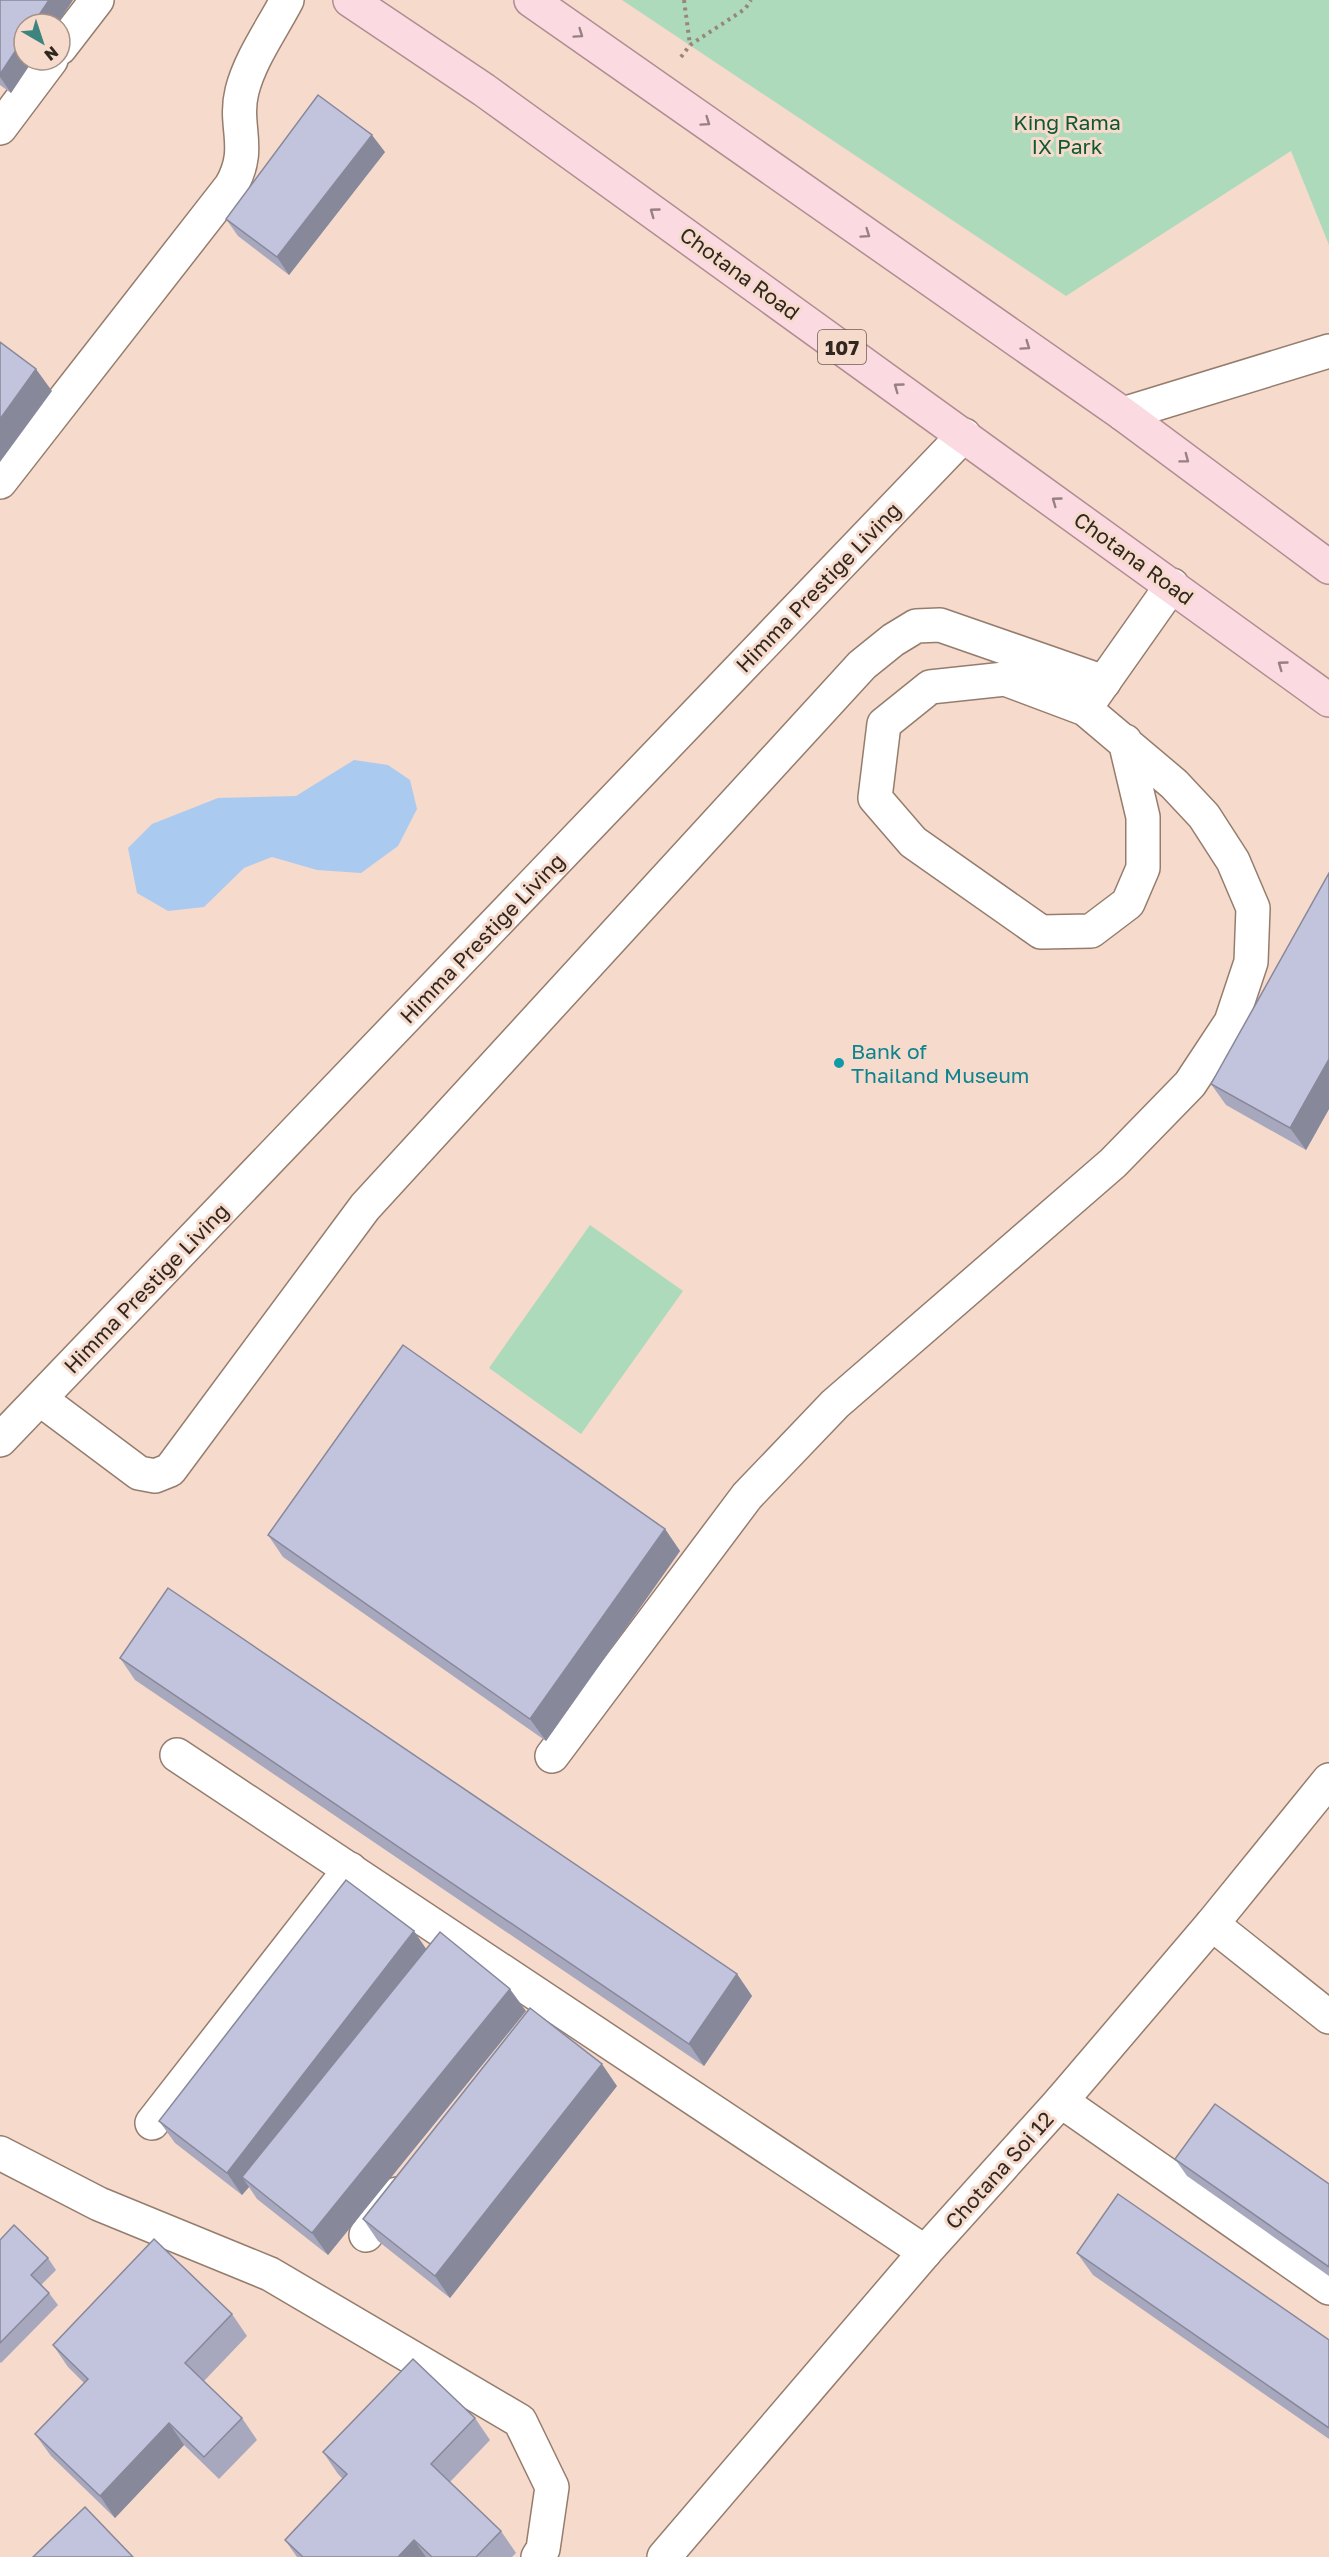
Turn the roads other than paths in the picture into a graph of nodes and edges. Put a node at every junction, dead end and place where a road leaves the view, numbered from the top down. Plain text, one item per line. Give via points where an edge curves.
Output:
1 (97, 0) edge
2 (287, 0) edge
3 (351, 0) edge
4 (531, 0) edge
5 (72, 32) edge
6 (42, 72) edge
7 (0, 128) edge
8 (1329, 351) edge
9 (1124, 414) junction
10 (964, 435) junction
11 (0, 482) edge
12 (1329, 567) edge
13 (1172, 585) junction
14 (1104, 682) junction
15 (1329, 700) edge
16 (1085, 709) junction
17 (1125, 741) junction
18 (40, 1399) junction
19 (0, 1440) edge
20 (177, 1755) dead end
21 (552, 1756) dead end
22 (1329, 1780) edge
23 (350, 1869) junction
24 (1212, 1924) junction
25 (549, 2002) junction
26 (1329, 2017) edge
27 (527, 2030) edge
28 (1061, 2101) junction
29 (152, 2123) dead end
30 (0, 2153) edge
31 (417, 2169) edge
32 (366, 2235) edge
33 (925, 2252) junction
34 (1329, 2288) edge
35 (538, 2557) edge
36 (664, 2557) edge

1 - 5 street
2 - 11 street via 241,94 243,154 231,186
10 -> 3 main road, Chotana Road / 107 via 484,90
4 -> 9 main road
6 - 7 street
8 - 9 street
9 -> 12 main road
13 -> 10 main road, Chotana Road / 107
10 - 18 street, Himma Prestige Living
13 - 14 street
15 -> 13 main road, Chotana Road / 107
14 - 16 street
14 - 18 street via 940,625 916,626 892,640 854,673 365,1207 170,1470 156,1476 139,1473
16 - 17 street
16 - 17 street via 1005,679 930,687 884,724 875,798 914,842 1041,932 1090,931 1128,903 1143,868 1143,818
17 - 21 street via 1204,816 1233,861 1253,908 1251,962 1231,1022 1190,1084 1113,1163 835,1404 747,1496
18 - 19 street, Himma Prestige Living
20 - 23 street
22 - 24 street, Chotana Soi 12
23 - 25 street
23 - 29 street
24 - 26 street
24 - 28 street, Chotana Soi 12
25 - 27 street
25 - 33 street
28 - 33 street, Chotana Soi 12
28 - 34 street
30 - 35 street via 99,2204 270,2274 520,2421 552,2487 543,2549
31 - 32 street
33 - 36 street, Chotana Soi 12

